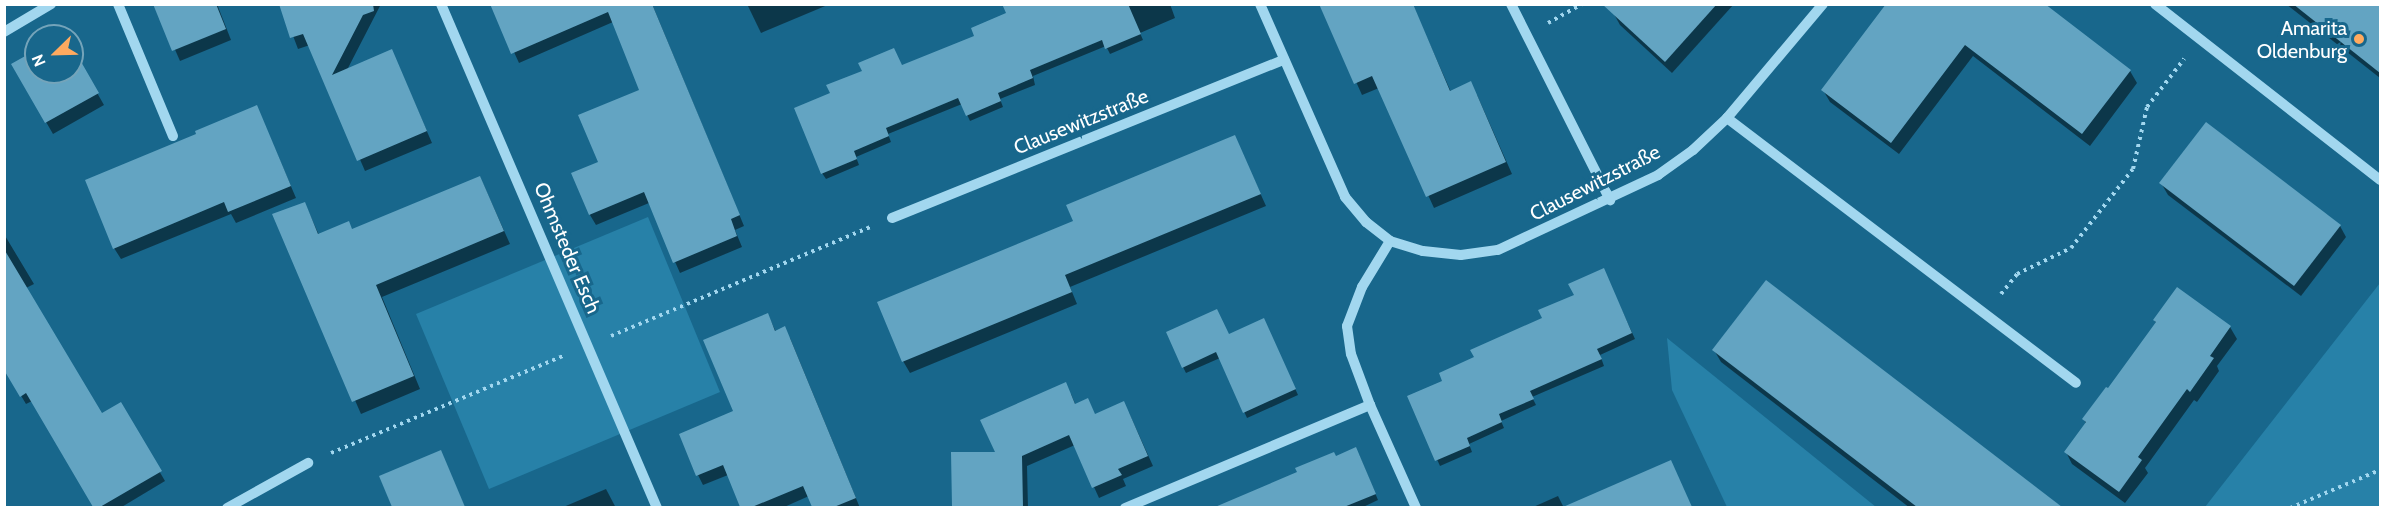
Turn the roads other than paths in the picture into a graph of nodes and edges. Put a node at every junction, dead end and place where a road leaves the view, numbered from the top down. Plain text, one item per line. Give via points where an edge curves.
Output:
1 (51, 4) edge
2 (118, 4) edge
3 (441, 4) edge
4 (1260, 4) edge
5 (1511, 4) edge
6 (1823, 4) edge
7 (2155, 4) edge
8 (4, 32) edge
9 (1284, 60) junction
10 (1726, 118) junction
11 (172, 136) dead end
12 (2380, 180) edge
13 (1610, 200) junction
14 (892, 218) dead end
15 (1390, 241) junction
16 (2076, 383) dead end
17 (1370, 405) junction
18 (308, 463) dead end
19 (227, 507) edge
20 (657, 507) edge
21 (1125, 507) edge
22 (1416, 507) edge

1 - 8 street
2 - 11 street
3 - 20 street, Ohmsteder Esch
4 - 9 street, Clausewitzstraße
5 - 13 street
6 - 10 street, Clausewitzstraße
7 - 12 street
9 - 14 street, Clausewitzstraße
9 - 15 street, Clausewitzstraße via 1345,197 1366,222
10 - 13 street, Clausewitzstraße via 1694,150 1658,176
10 - 16 street
13 - 15 street, Clausewitzstraße via 1498,250 1461,255 1423,251
15 - 17 street via 1362,287 1347,326 1351,354
17 - 21 street
17 - 22 street
18 - 19 street

